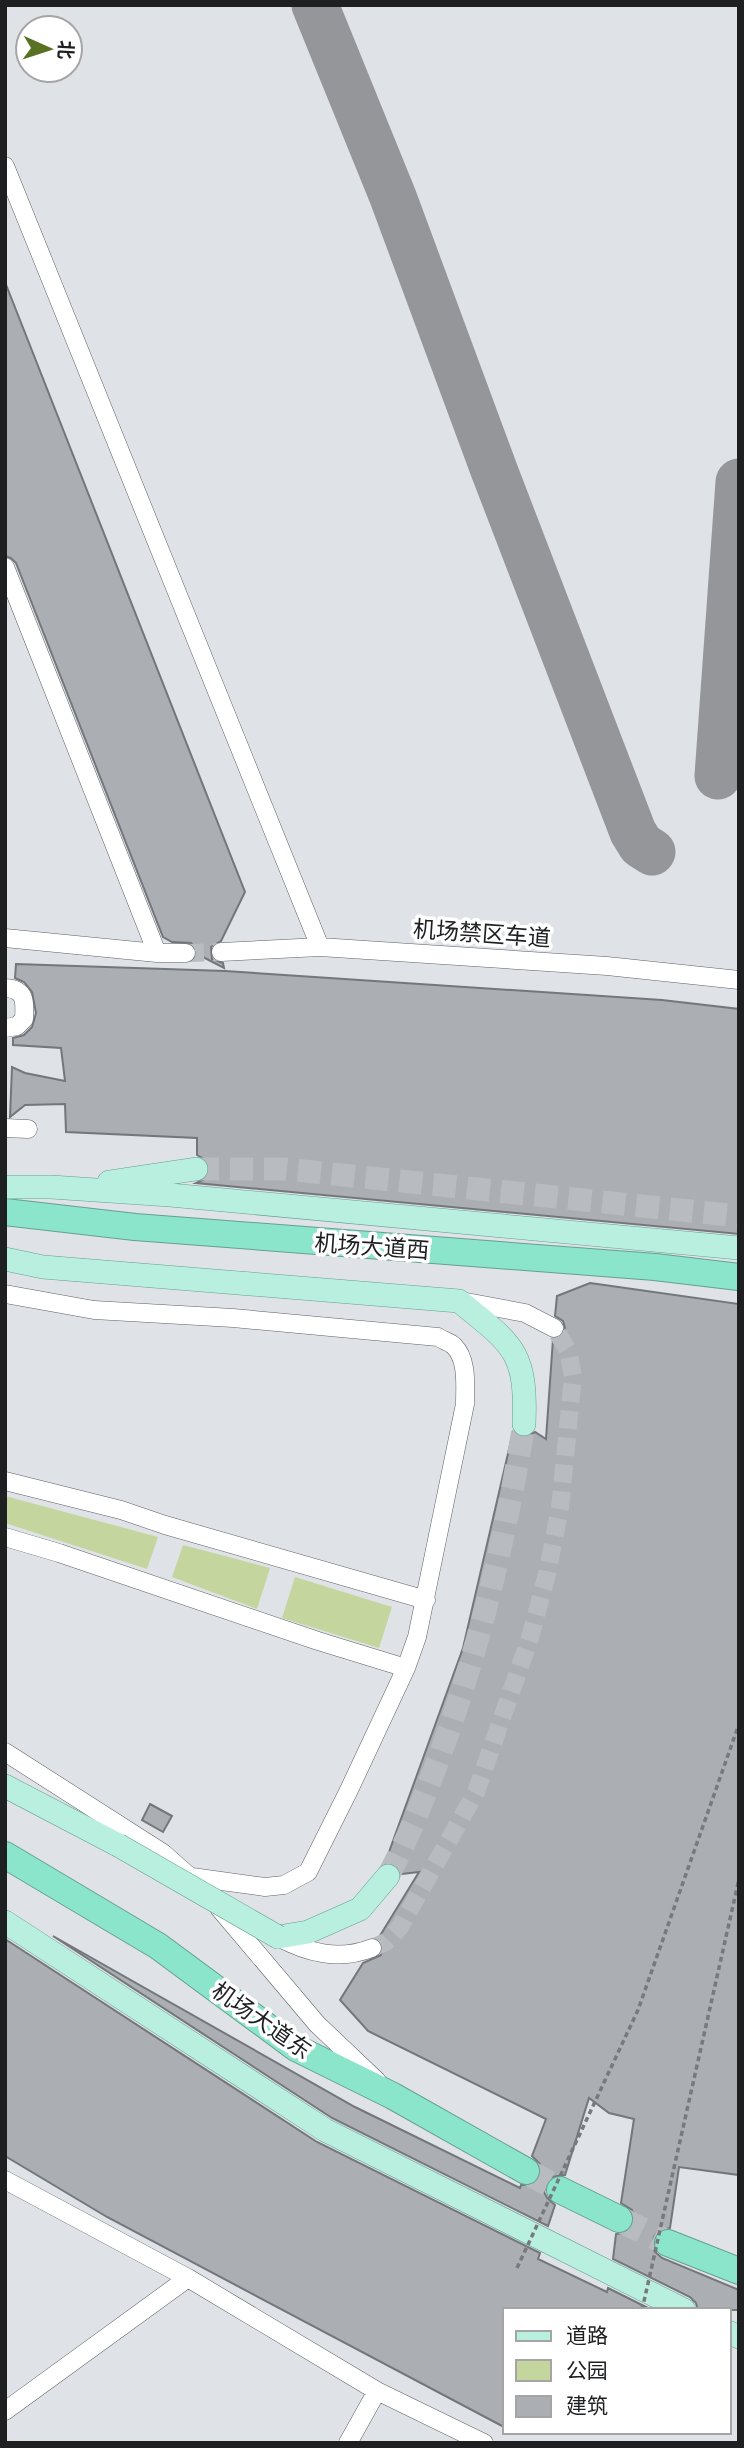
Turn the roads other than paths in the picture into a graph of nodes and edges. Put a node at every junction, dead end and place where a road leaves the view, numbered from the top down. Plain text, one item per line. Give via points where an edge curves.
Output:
1 (5, 166) edge
2 (5, 567) edge
3 (5, 939) edge
4 (320, 947) junction
5 (221, 952) tunnel mouth
6 (157, 953) junction
7 (186, 953) tunnel mouth
8 (739, 980) edge
9 (5, 988) edge
10 (5, 1028) edge
11 (5, 1128) edge
12 (28, 1129) dead end
13 (196, 1169) tunnel mouth
14 (5, 1187) edge
15 (51, 1187) junction
16 (5, 1212) edge
17 (739, 1248) edge
18 (5, 1259) edge
19 (43, 1267) junction
20 (5, 1272) edge
21 (739, 1278) edge
22 (5, 1294) edge
23 (459, 1301) junction
24 (554, 1328) tunnel mouth
25 (524, 1424) tunnel mouth
26 (5, 1481) edge
27 (5, 1537) edge
28 (426, 1600) junction
29 (406, 1668) junction
30 (5, 1752) edge
31 (5, 1786) edge
32 (5, 1856) edge
33 (388, 1875) tunnel mouth
34 (192, 1877) junction
35 (5, 1922) edge
36 (278, 1937) junction
37 (372, 1948) tunnel mouth
38 (393, 2096) junction
39 (526, 2171) tunnel mouth
40 (5, 2180) edge
41 (560, 2190) tunnel mouth
42 (619, 2219) tunnel mouth
43 (668, 2243) tunnel mouth
44 (739, 2271) edge
45 (188, 2278) junction
46 (680, 2308) edge
47 (377, 2391) junction
48 (5, 2411) edge
49 (348, 2443) edge
50 (484, 2443) edge

1 - 4 street
2 - 6 street
3 - 6 street
4 - 5 street, 机场禁区车道
4 - 8 street, 机场禁区车道 via 607,966
6 - 7 street
9 - 10 street via 19,990 25,1002 21,1023
11 - 12 street
13 - 15 main road
14 - 15 main road
15 - 17 main road
16 - 21 highway, 机场大道西
18 - 19 main road
19 - 20 street
19 - 23 main road
22 - 28 street via 94,1310 438,1338 454,1346 466,1377 465,1404
23 - 24 street via 525,1313
23 - 25 main road via 500,1334 517,1356 525,1388
26 - 28 street via 121,1510
27 - 29 street
28 - 29 street
29 - 34 street via 308,1872 285,1885 265,1887
30 - 34 street via 163,1853
31 - 36 main road, bridge
32 - 38 highway, 机场大道东 via 158,1946 296,2048
33 - 36 main road via 360,1909 308,1932
34 - 38 street via 317,2024
35 - 46 main road via 325,2130
36 - 37 street via 300,1949 332,1955 354,1955
38 - 39 highway, 机场大道东
40 - 45 street
41 - 42 highway
43 - 44 highway
45 - 47 street
45 - 48 street
47 - 49 street
47 - 50 street

